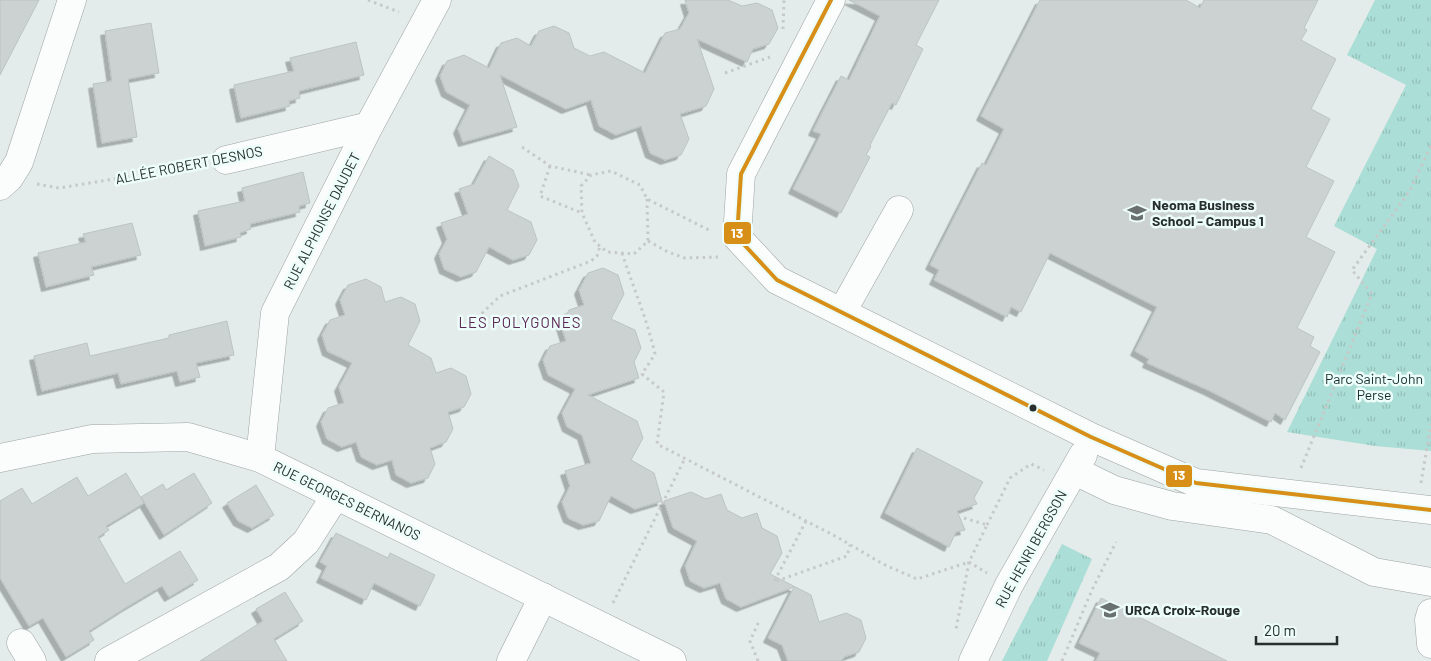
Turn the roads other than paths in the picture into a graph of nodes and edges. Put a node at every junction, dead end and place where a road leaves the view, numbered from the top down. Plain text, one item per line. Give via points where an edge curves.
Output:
1 (72, 0) edge
2 (831, 0) edge
3 (431, 11) edge
4 (369, 126) junction
5 (226, 160) road end
6 (5, 182) edge
7 (899, 210) dead end
8 (842, 312) junction
9 (1091, 438) junction
10 (0, 458) edge
11 (260, 458) junction
12 (1075, 472) junction
13 (336, 495) junction
14 (1424, 509) edge
15 (1431, 582) edge
16 (543, 597) junction
17 (1431, 613) edge
18 (1431, 644) edge
19 (109, 661) edge
20 (511, 661) edge
21 (672, 661) edge
22 (973, 661) edge

1 - 6 street via 19,162
2 - 8 street via 741,174 737,237 777,280
3 - 4 street, RUE ALPHONSE DAUDET
4 - 5 street, ALLÉE ROBERT DESNOS
4 - 11 street, RUE ALPHONSE DAUDET via 275,313
7 - 8 street
8 - 9 street
9 - 12 street, RUE HENRI BERGSON
9 - 14 street via 1196,483
10 - 11 street, RUE GEORGES BERNANOS via 92,438 188,437
11 - 13 street, RUE GEORGES BERNANOS
12 - 15 street via 1114,490 1172,506 1272,520 1374,572
12 - 22 street, RUE HENRI BERGSON via 1009,585
13 - 16 street, RUE GEORGES BERNANOS
13 - 19 street via 306,542 279,567
16 - 20 street
16 - 21 street, RUE GEORGES BERNANOS
17 - 18 street

